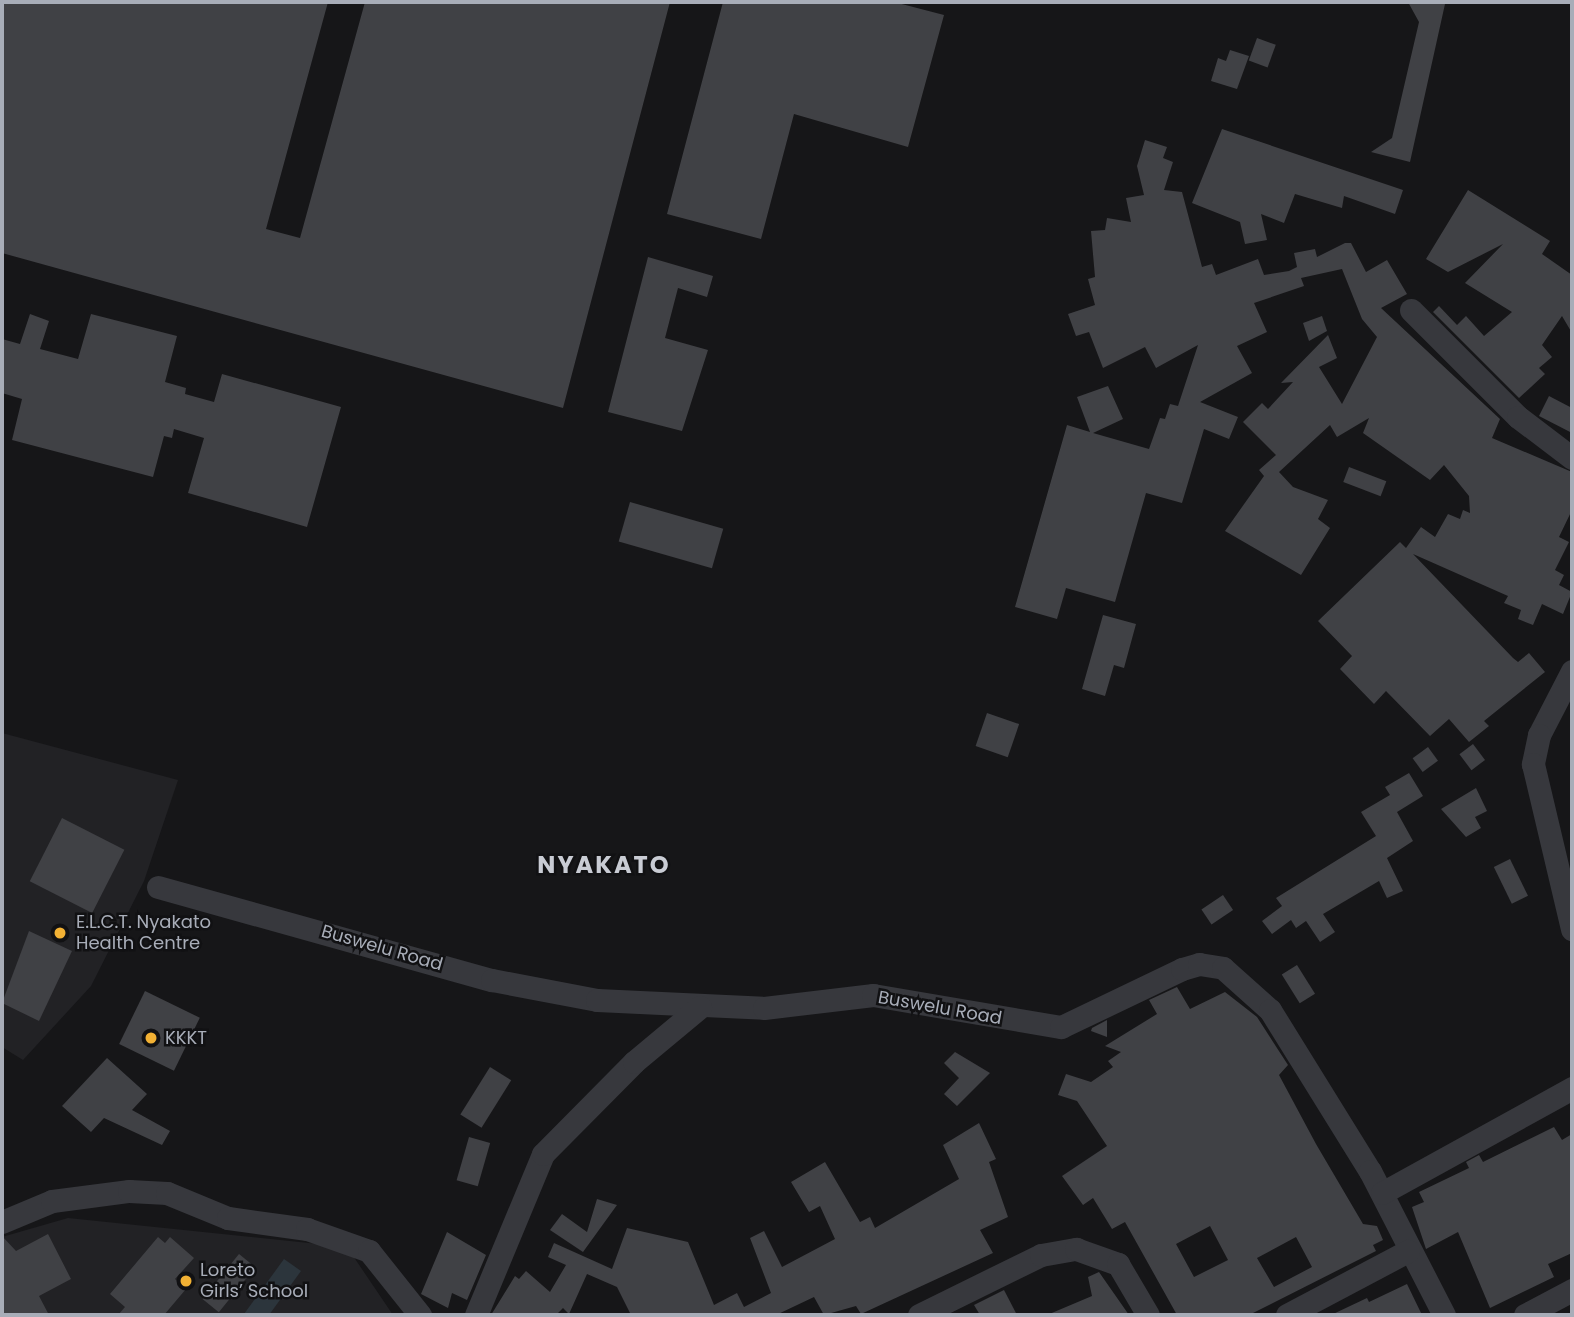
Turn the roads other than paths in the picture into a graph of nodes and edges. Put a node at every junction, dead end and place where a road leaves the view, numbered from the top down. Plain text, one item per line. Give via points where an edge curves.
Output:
1 (1411, 310) dead end
2 (1572, 458) edge
3 (1572, 671) edge
4 (1564, 875) edge
5 (158, 887) dead end
6 (1572, 929) edge
7 (701, 1007) junction
8 (1572, 1088) edge
9 (1382, 1193) junction
10 (2, 1222) edge
11 (1408, 1251) junction
12 (1572, 1290) edge
13 (420, 1315) edge
14 (476, 1315) edge
15 (919, 1315) edge
16 (1148, 1315) edge
17 (1287, 1315) edge
18 (1444, 1315) edge
19 (1525, 1315) edge

1 - 2 street via 1518,417
3 - 4 street via 1539,735 1534,764
4 - 6 street
5 - 7 street, Buswelu Road via 492,980 597,1000
7 - 9 street, Buswelu Road via 873,995 1061,1027 1182,969 1199,964 1223,968 1270,1010
7 - 14 street via 634,1062 543,1154
8 - 9 street
9 - 11 street, Buswelu Road
10 - 13 street via 52,1202 129,1191 167,1193 228,1217 307,1228 369,1251
11 - 17 street
11 - 18 street, Buswelu Road
12 - 19 street
15 - 16 street via 1041,1255 1076,1249 1118,1264

